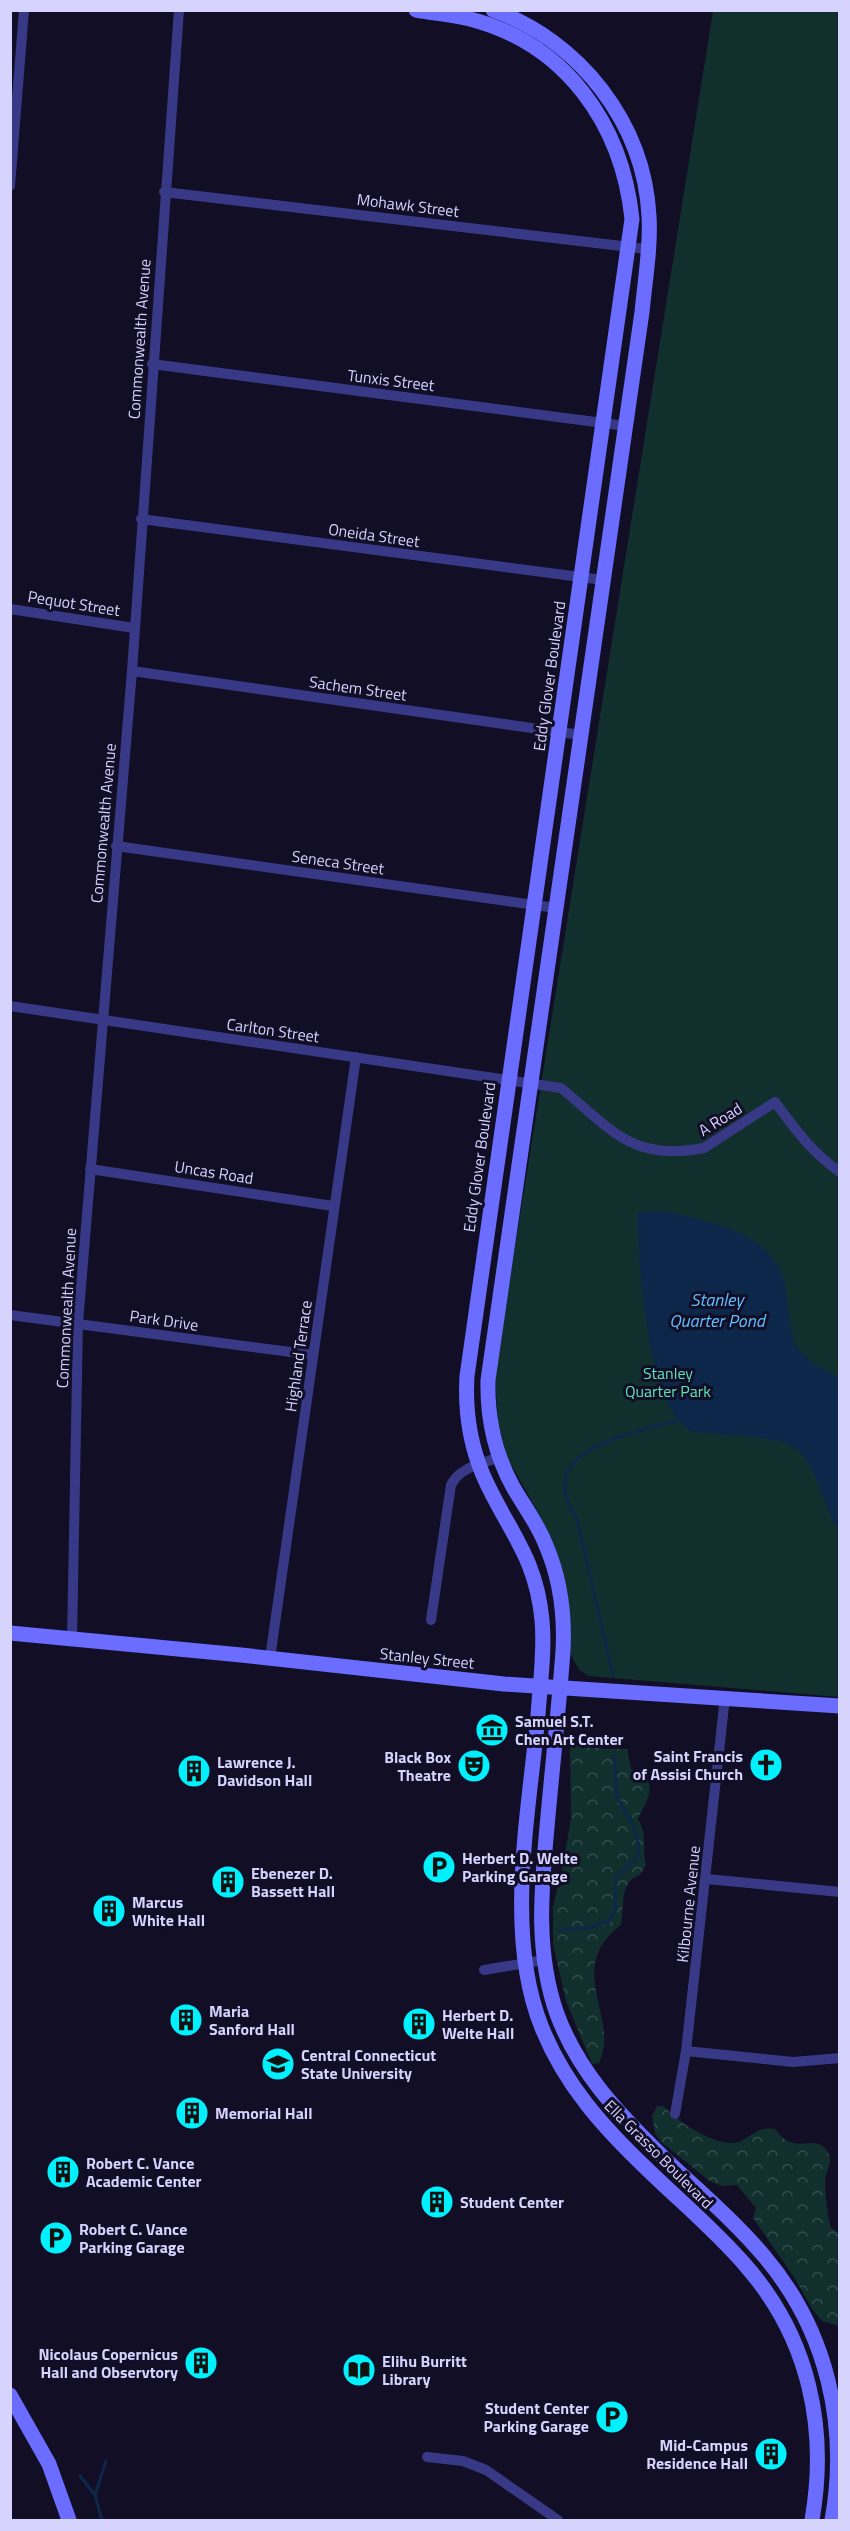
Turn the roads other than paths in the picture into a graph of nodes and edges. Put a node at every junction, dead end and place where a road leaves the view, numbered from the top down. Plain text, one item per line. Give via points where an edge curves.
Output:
1 (24, 10) edge
2 (179, 10) edge
3 (416, 10) edge
4 (493, 10) edge
5 (574, 58) junction
6 (562, 69) junction
7 (10, 186) edge
8 (164, 192) junction
9 (630, 247) junction
10 (647, 249) junction
11 (152, 364) junction
12 (604, 423) junction
13 (626, 426) junction
14 (141, 519) junction
15 (582, 577) junction
16 (603, 580) junction
17 (10, 609) edge
18 (134, 628) junction
19 (132, 671) junction
20 (559, 732) junction
21 (581, 735) junction
22 (116, 846) junction
23 (534, 905) junction
24 (556, 908) junction
25 (10, 1006) edge
26 (102, 1020) junction
27 (356, 1057) junction
28 (509, 1078) junction
29 (531, 1081) junction
30 (90, 1169) junction
31 (840, 1172) edge
32 (333, 1206) junction
33 (481, 1273) junction
34 (502, 1276) junction
35 (10, 1315) edge
36 (78, 1323) junction
37 (313, 1355) junction
38 (500, 1457) junction
39 (479, 1464) junction
40 (431, 1620) dead end
41 (10, 1633) edge
42 (72, 1639) junction
43 (270, 1658) junction
44 (540, 1687) junction
45 (560, 1688) junction
46 (725, 1697) junction
47 (840, 1706) edge
48 (707, 1879) junction
49 (840, 1892) edge
50 (544, 1960) junction
51 (524, 1963) junction
52 (484, 1970) dead end
53 (686, 2051) junction
54 (840, 2058) edge
55 (675, 2114) dead end
56 (658, 2152) junction
57 (670, 2163) junction
58 (644, 2166) junction
59 (656, 2178) junction
60 (10, 2395) edge
61 (428, 2457) dead end
62 (69, 2520) edge
63 (558, 2520) edge
64 (812, 2520) edge
65 (832, 2520) edge

1 - 7 street
2 - 8 street, Commonwealth Avenue
3 - 6 street, Eddy Glover Boulevard via 470,19 501,30
4 - 5 street via 527,25
5 - 6 street
5 - 10 street via 602,88 627,129 646,187
6 - 9 street, Eddy Glover Boulevard via 601,117 618,152 629,192
8 - 9 street, Mohawk Street
8 - 11 street, Commonwealth Avenue
9 - 10 street, Mohawk Street
9 - 12 street, Eddy Glover Boulevard
10 - 13 street
11 - 12 street, Tunxis Street
11 - 14 street, Commonwealth Avenue
12 - 13 street, Tunxis Street
12 - 15 street, Eddy Glover Boulevard
13 - 16 street
14 - 15 street, Oneida Street
14 - 18 street, Commonwealth Avenue
15 - 16 street, Oneida Street
15 - 20 street, Eddy Glover Boulevard
16 - 21 street
17 - 18 street, Pequot Street
18 - 19 street, Commonwealth Avenue
19 - 20 street, Sachem Street
19 - 22 street, Commonwealth Avenue
20 - 21 street, Sachem Street
20 - 23 street, Eddy Glover Boulevard
21 - 24 street
22 - 23 street, Seneca Street
22 - 26 street, Commonwealth Avenue
23 - 24 street, Seneca Street
23 - 28 street, Eddy Glover Boulevard
24 - 29 street
25 - 26 street, Carlton Street
26 - 27 street, Carlton Street
26 - 30 street, Commonwealth Avenue
27 - 28 street, Carlton Street
27 - 32 street, Highland Terrace
28 - 29 street, Carlton Street
28 - 33 street, Eddy Glover Boulevard
29 - 31 street, A Road via 561,1088 627,1142 656,1150 705,1148 775,1102 819,1157
29 - 34 street
30 - 32 street, Uncas Road
30 - 36 street, Commonwealth Avenue
32 - 37 street, Highland Terrace
33 - 34 street
33 - 39 street, Eddy Glover Boulevard via 466,1386 469,1425
34 - 38 street via 488,1389
35 - 36 street, Park Drive
36 - 37 street, Park Drive
36 - 42 street, Commonwealth Avenue
37 - 43 street, Highland Terrace
38 - 39 street
38 - 45 street via 544,1541 557,1580 563,1633
39 - 40 street via 456,1476 451,1485
39 - 44 street, Eddy Glover Boulevard via 522,1544 535,1580 543,1628
41 - 42 street, Stanley Street
42 - 43 street, Stanley Street
43 - 44 street, Stanley Street
44 - 45 street, Stanley Street
44 - 51 street, Ella Grasso Boulevard via 521,1899
45 - 46 street, Stanley Street
45 - 50 street, Ella Grasso Boulevard via 541,1897
46 - 47 street, Stanley Street
46 - 48 street, Kilbourne Avenue
48 - 49 street
48 - 53 street, Kilbourne Avenue
50 - 51 street
50 - 56 street, Ella Grasso Boulevard via 557,2013 582,2066 613,2108
51 - 52 street
51 - 58 street, Ella Grasso Boulevard via 538,2018 564,2073 595,2117
53 - 54 street via 793,2062
53 - 55 street, Kilbourne Avenue
56 - 57 street, Ella Grasso Boulevard
56 - 58 street
57 - 59 street
57 - 65 street, Ella Grasso Boulevard via 765,2257 810,2327 826,2370 837,2423 838,2467
58 - 59 street, Ella Grasso Boulevard
59 - 64 street, Ella Grasso Boulevard via 744,2264 793,2339 811,2389 818,2437 819,2466
60 - 62 street via 49,2464
61 - 63 street via 486,2470

